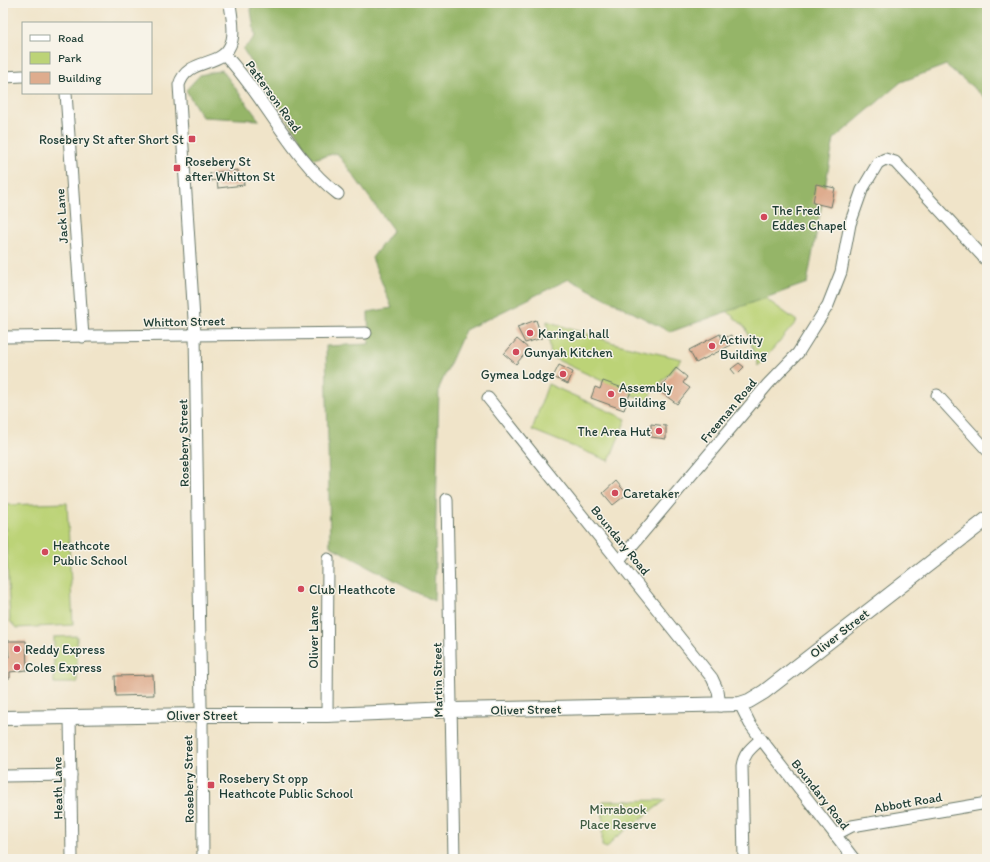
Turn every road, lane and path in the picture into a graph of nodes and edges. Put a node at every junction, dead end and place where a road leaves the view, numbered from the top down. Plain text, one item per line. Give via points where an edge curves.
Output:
1 (230, 3) edge
2 (224, 54) junction
3 (22, 76) edge
4 (3, 77) edge
5 (66, 94) edge
6 (338, 194) dead end
7 (987, 261) edge
8 (366, 333) dead end
9 (195, 335) junction
10 (3, 337) edge
11 (83, 337) junction
12 (937, 395) dead end
13 (488, 398) dead end
14 (987, 450) edge
15 (447, 500) dead end
16 (987, 519) edge
17 (328, 560) dead end
18 (620, 561) junction
19 (740, 704) junction
20 (720, 706) junction
21 (452, 710) junction
22 (203, 715) junction
23 (327, 715) junction
24 (70, 716) junction
25 (3, 718) edge
26 (761, 739) junction
27 (71, 775) junction
28 (4, 776) edge
29 (987, 803) edge
30 (835, 835) junction
31 (72, 859) edge
32 (203, 859) edge
33 (454, 859) edge
34 (744, 859) edge
35 (854, 859) edge

1 - 2 street via 233,39
2 - 6 street, Patterson Road via 306,163
2 - 9 street, Rosebery Street via 216,60 189,69 180,86
3 - 4 street
5 - 11 street, Jack Lane
7 - 18 street, Freeman Road via 895,162 886,159 878,164 862,190 850,224 840,272 828,305 798,353 768,384
8 - 9 street, Whitton Street
9 - 11 street, Whitton Street
9 - 22 street, Rosebery Street
10 - 11 street, Whitton Street
12 - 14 street
13 - 18 street, Boundary Road
15 - 21 street, Martin Street
16 - 19 street, Oliver Street via 764,692
17 - 23 street, Oliver Lane
18 - 20 street, Boundary Road via 712,678 718,690
19 - 20 street, Oliver Street
19 - 26 street, Boundary Road
20 - 21 street, Oliver Street
21 - 23 street, Oliver Street
21 - 33 street, Martin Street
22 - 23 street, Oliver Street
22 - 24 street, Oliver Street
22 - 32 street, Rosebery Street
24 - 25 street, Oliver Street
24 - 27 street, Heath Lane
26 - 30 street, Boundary Road
26 - 34 street via 744,757 742,766
27 - 28 street
27 - 31 street, Heath Lane
29 - 30 street, Abbott Road via 852,826
30 - 35 street, Boundary Road

